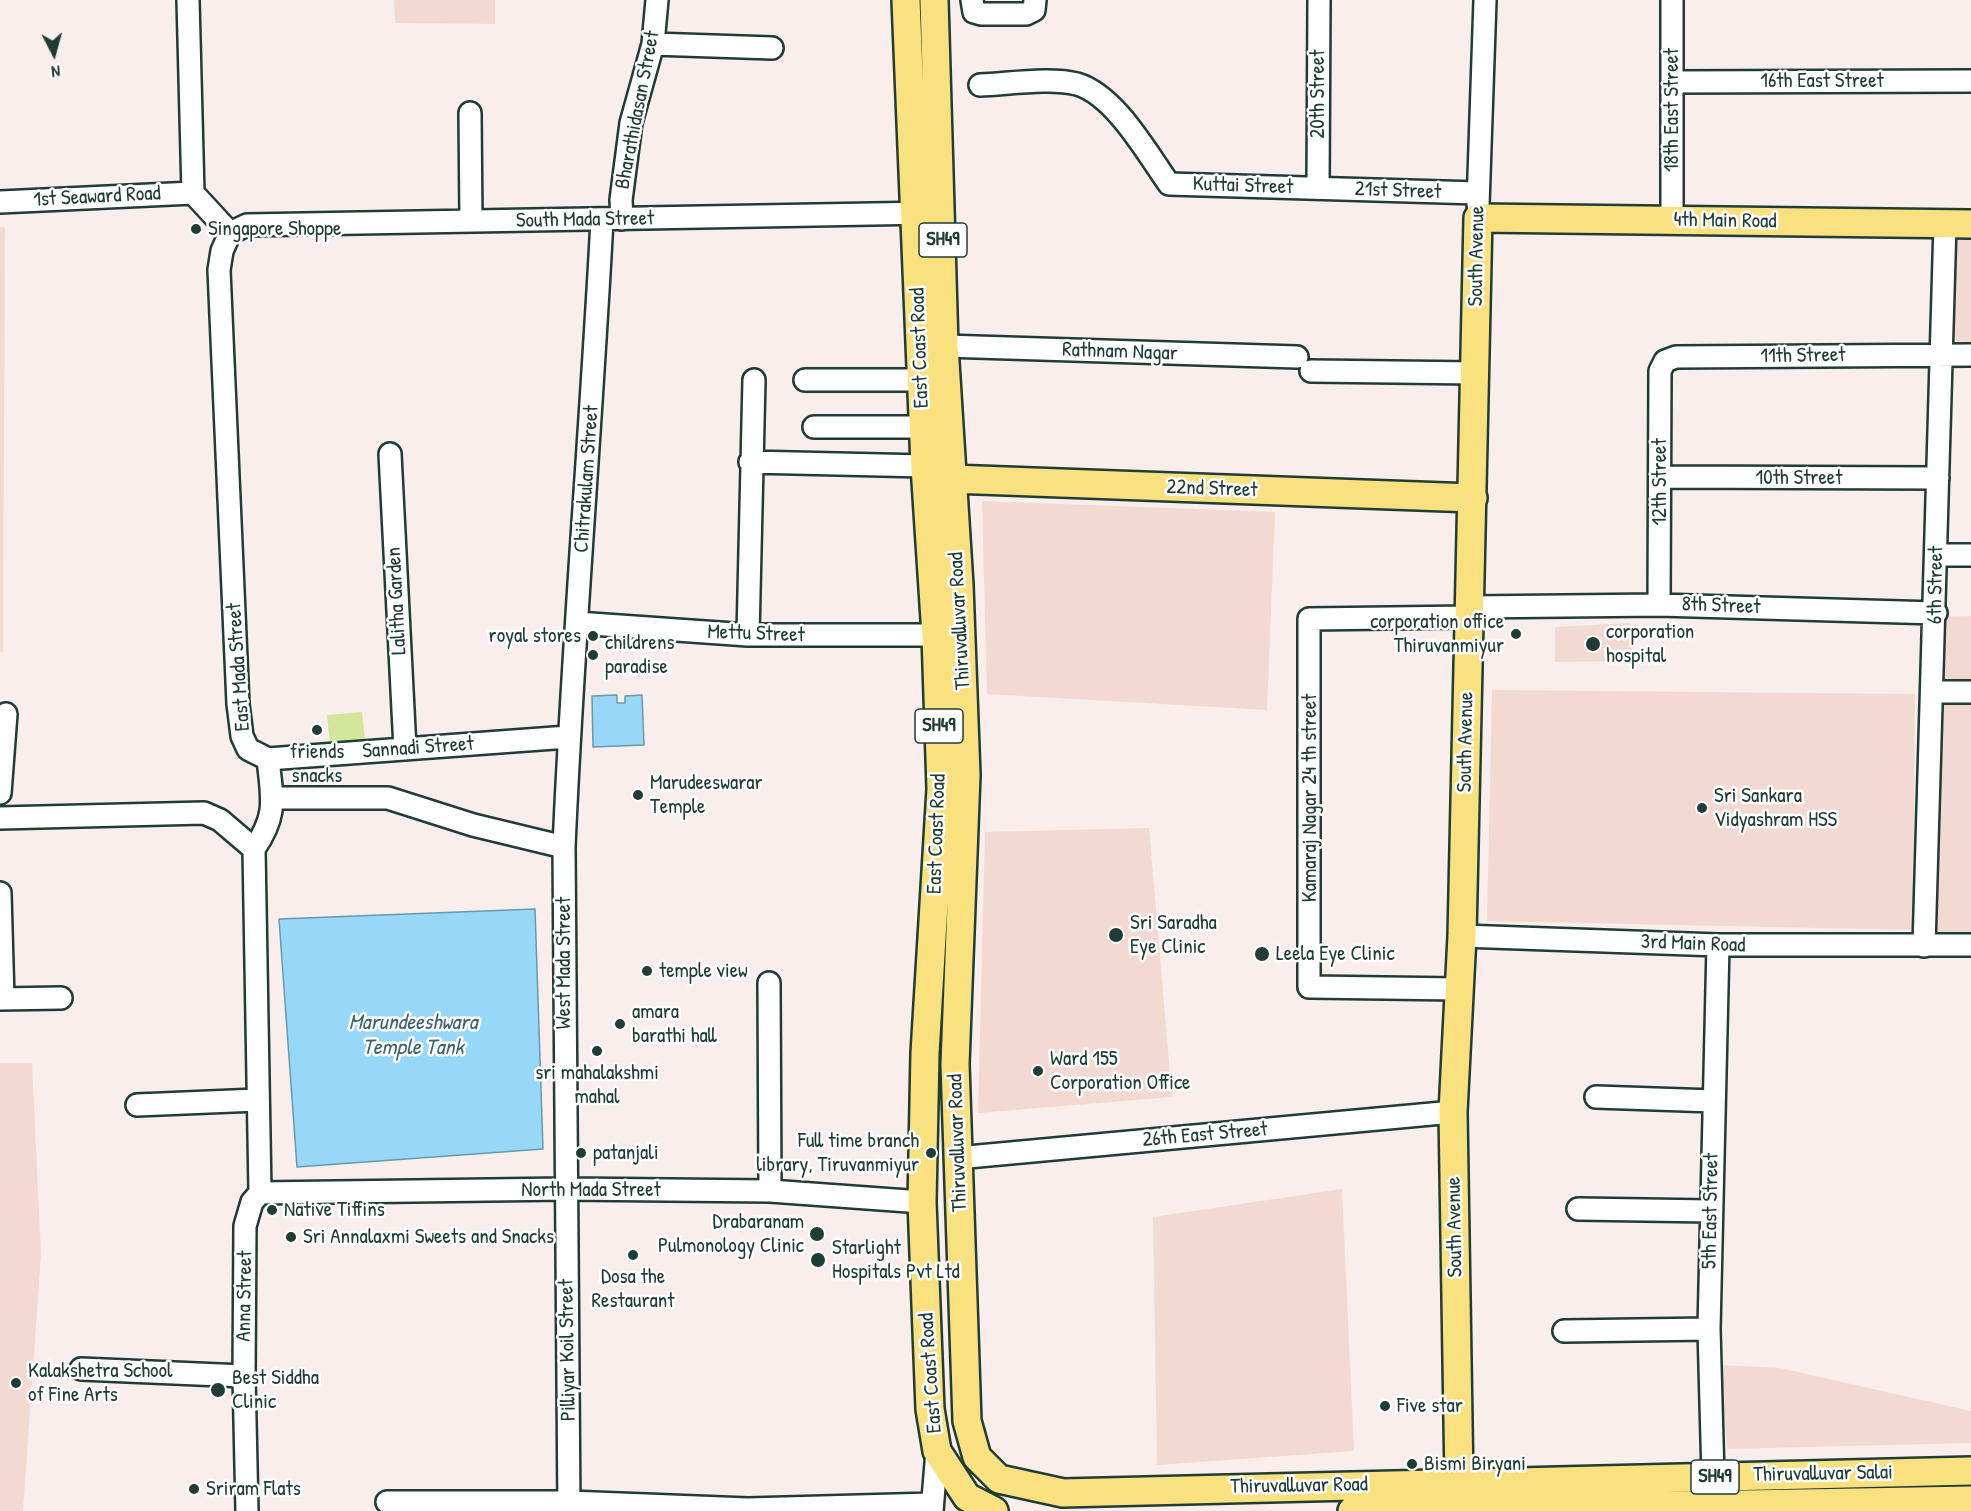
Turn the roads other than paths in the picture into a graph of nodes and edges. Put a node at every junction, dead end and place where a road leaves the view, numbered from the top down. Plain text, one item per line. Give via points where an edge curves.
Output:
1 (188, 0) edge
2 (657, 0) edge
3 (906, 0) edge
4 (934, 0) edge
5 (972, 0) edge
6 (1035, 0) edge
7 (1318, 0) edge
8 (1485, 0) edge
9 (1672, 0) edge
10 (653, 44) junction
11 (772, 48) dead end
12 (1971, 81) edge
13 (1672, 82) junction
14 (980, 85) dead end
15 (470, 112) dead end
16 (1317, 188) junction
17 (193, 193) junction
18 (0, 202) edge
19 (1478, 206) junction
20 (915, 213) junction
21 (942, 213) junction
22 (612, 220) junction
23 (1672, 220) junction
24 (471, 221) junction
25 (1958, 224) edge
26 (230, 233) junction
27 (944, 346) junction
28 (1942, 354) junction
29 (1971, 355) edge
30 (1665, 361) joint
31 (1476, 373) junction
32 (754, 380) dead end
33 (805, 380) dead end
34 (921, 380) junction
35 (923, 427) junction
36 (814, 428) dead end
37 (390, 454) dead end
38 (750, 462) junction
39 (925, 466) junction
40 (1661, 477) junction
41 (1938, 478) junction
42 (951, 479) junction
43 (1473, 498) junction
44 (1937, 555) junction
45 (1971, 555) edge
46 (933, 585) junction
47 (959, 585) junction
48 (1659, 604) junction
49 (1470, 612) junction
50 (1936, 613) junction
51 (577, 623) junction
52 (748, 635) junction
53 (936, 635) junction
54 (1933, 692) junction
55 (1971, 692) edge
56 (6, 714) dead end
57 (568, 737) junction
58 (405, 749) junction
59 (268, 759) junction
60 (0, 793) edge
61 (272, 798) junction
62 (0, 818) edge
63 (564, 846) junction
64 (254, 849) junction
65 (0, 893) edge
66 (1462, 936) junction
67 (1718, 945) junction
68 (1971, 945) edge
69 (1924, 946) junction
70 (769, 982) dead end
71 (1459, 989) junction
72 (61, 998) dead end
73 (2, 999) edge
74 (1596, 1097) dead end
75 (257, 1101) junction
76 (1714, 1101) junction
77 (137, 1106) dead end
78 (1453, 1112) junction
79 (957, 1158) junction
80 (566, 1189) junction
81 (770, 1191) junction
82 (260, 1193) junction
83 (922, 1203) junction
84 (1578, 1209) dead end
85 (1711, 1211) junction
86 (1709, 1329) junction
87 (1564, 1331) dead end
88 (81, 1369) dead end
89 (244, 1376) junction
90 (937, 1451) junction
91 (1971, 1471) edge
92 (1713, 1477) junction
93 (1464, 1501) edge
94 (387, 1502) dead end
95 (1961, 1504) edge
96 (569, 1506) edge
97 (932, 1508) edge
98 (247, 1511) edge
99 (994, 1511) edge
100 (1353, 1511) edge

1 - 17 street
2 - 10 street, Bharathidasan Street
3 - 20 main road, East Coast Road / SH49
4 - 21 main road, East Coast Road / SH49
5 - 6 street via 974,12 1014,14 1034,10
7 - 16 street, 20th Street
8 - 19 street, South Avenue
9 - 13 street, 18th East Street
10 - 11 street
10 - 22 street, Bharathidasan Street via 631,123 621,200
12 - 13 street, 16th East Street
13 - 23 street, 18th East Street
14 - 16 street, Kuttai Street via 1077,84 1101,98 1124,120 1169,184
15 - 24 street
16 - 19 street, 21st Street
17 - 18 street, 1st Seaward Road
17 - 26 street
19 - 23 main road, 4th Main Road
19 - 31 main road, South Avenue
20 - 21 street, South Mada Street
20 - 22 street, South Mada Street
20 - 34 main road, East Coast Road / SH49
21 - 27 main road, East Coast Road / SH49
22 - 24 street, South Mada Street
22 - 51 street, Chitrakulam Street
23 - 25 main road, 4th Main Road
24 - 26 street, South Mada Street via 247,225
25 - 28 street, 6th Street
26 - 59 street, East Mada Street via 219,270 238,704 248,750
27 - 31 street, Rathnam Nagar
27 - 42 main road, East Coast Road / SH49
28 - 29 street, 11th Street
28 - 30 street, 11th Street via 1676,357
28 - 41 street, 6th Street
30 - 40 street, 12th Street via 1660,371
31 - 43 main road, South Avenue
32 - 38 street
33 - 34 street
34 - 35 main road, East Coast Road / SH49
35 - 36 street
35 - 39 main road, East Coast Road / SH49
37 - 58 street, Lalitha Garden
38 - 39 street
38 - 52 street
39 - 46 main road, East Coast Road / SH49
40 - 41 street, 10th Street
40 - 48 street, 12th Street
41 - 44 street, 6th Street
42 - 43 main road, 22nd Street
42 - 47 main road, Thiruvalluvar Road / SH49
43 - 49 main road, South Avenue
44 - 45 street
44 - 50 street, 6th Street
46 - 47 main road
46 - 53 main road, East Coast Road / SH49
47 - 79 main road, Thiruvalluvar Road / SH49 via 966,775 955,1064
48 - 49 street, 8th Street
48 - 50 street, 8th Street
49 - 66 main road, South Avenue
49 - 71 street, Kamaraj Nagar 24 th street via 1309,619 1309,987
50 - 54 street, 6th Street
51 - 52 street, Mettu Street
51 - 57 street, Chitrakulam Street
52 - 53 street, Mettu Street
53 - 83 main road, East Coast Road / SH49 via 941,789 925,1053
54 - 55 street
54 - 69 street, 6th Street
56 - 60 street
57 - 58 street, Sannadi Street
57 - 63 street, West Mada Street
58 - 59 street, Sannadi Street
59 - 61 street, East Mada Street
61 - 63 street via 388,798 473,825
61 - 64 street, East Mada Street via 272,817
62 - 64 street via 204,813 220,820
63 - 80 street, West Mada Street
64 - 75 street
65 - 73 street
66 - 67 street, 3rd Main Road
66 - 71 main road, South Avenue
67 - 69 street, 3rd Main Road
67 - 76 street, 5th East Street
68 - 69 street, 3rd Main Road
70 - 81 street
71 - 78 main road, South Avenue
72 - 73 street
74 - 76 street
75 - 77 street
75 - 82 street
76 - 85 street, 5th East Street
78 - 79 street, 26th East Street
78 - 93 main road, South Avenue
79 - 93 main road, Thiruvalluvar Road / SH49 via 967,1421 976,1457 999,1479 1063,1492
80 - 81 street, North Mada Street
80 - 82 street, North Mada Street
80 - 96 street, Pilliyar Koil Street
81 - 83 street, North Mada Street
82 - 89 street, Anna Street via 252,1202 246,1226
83 - 90 main road, East Coast Road / SH49 via 930,1408
84 - 85 street
85 - 86 street, 5th East Street
86 - 87 street
86 - 92 street, 5th East Street
88 - 89 street
89 - 98 street, Anna Street
90 - 97 street
90 - 99 main road, SH49 via 967,1497
91 - 92 main road, Thiruvalluvar Salai / SH49
92 - 93 main road, Thiruvalluvar Salai / SH49
93 - 95 main road, Thiruvalluvar Road / SH49
93 - 100 main road, Thiruvalluvar Road / SH49
94 - 96 street
96 - 97 street

